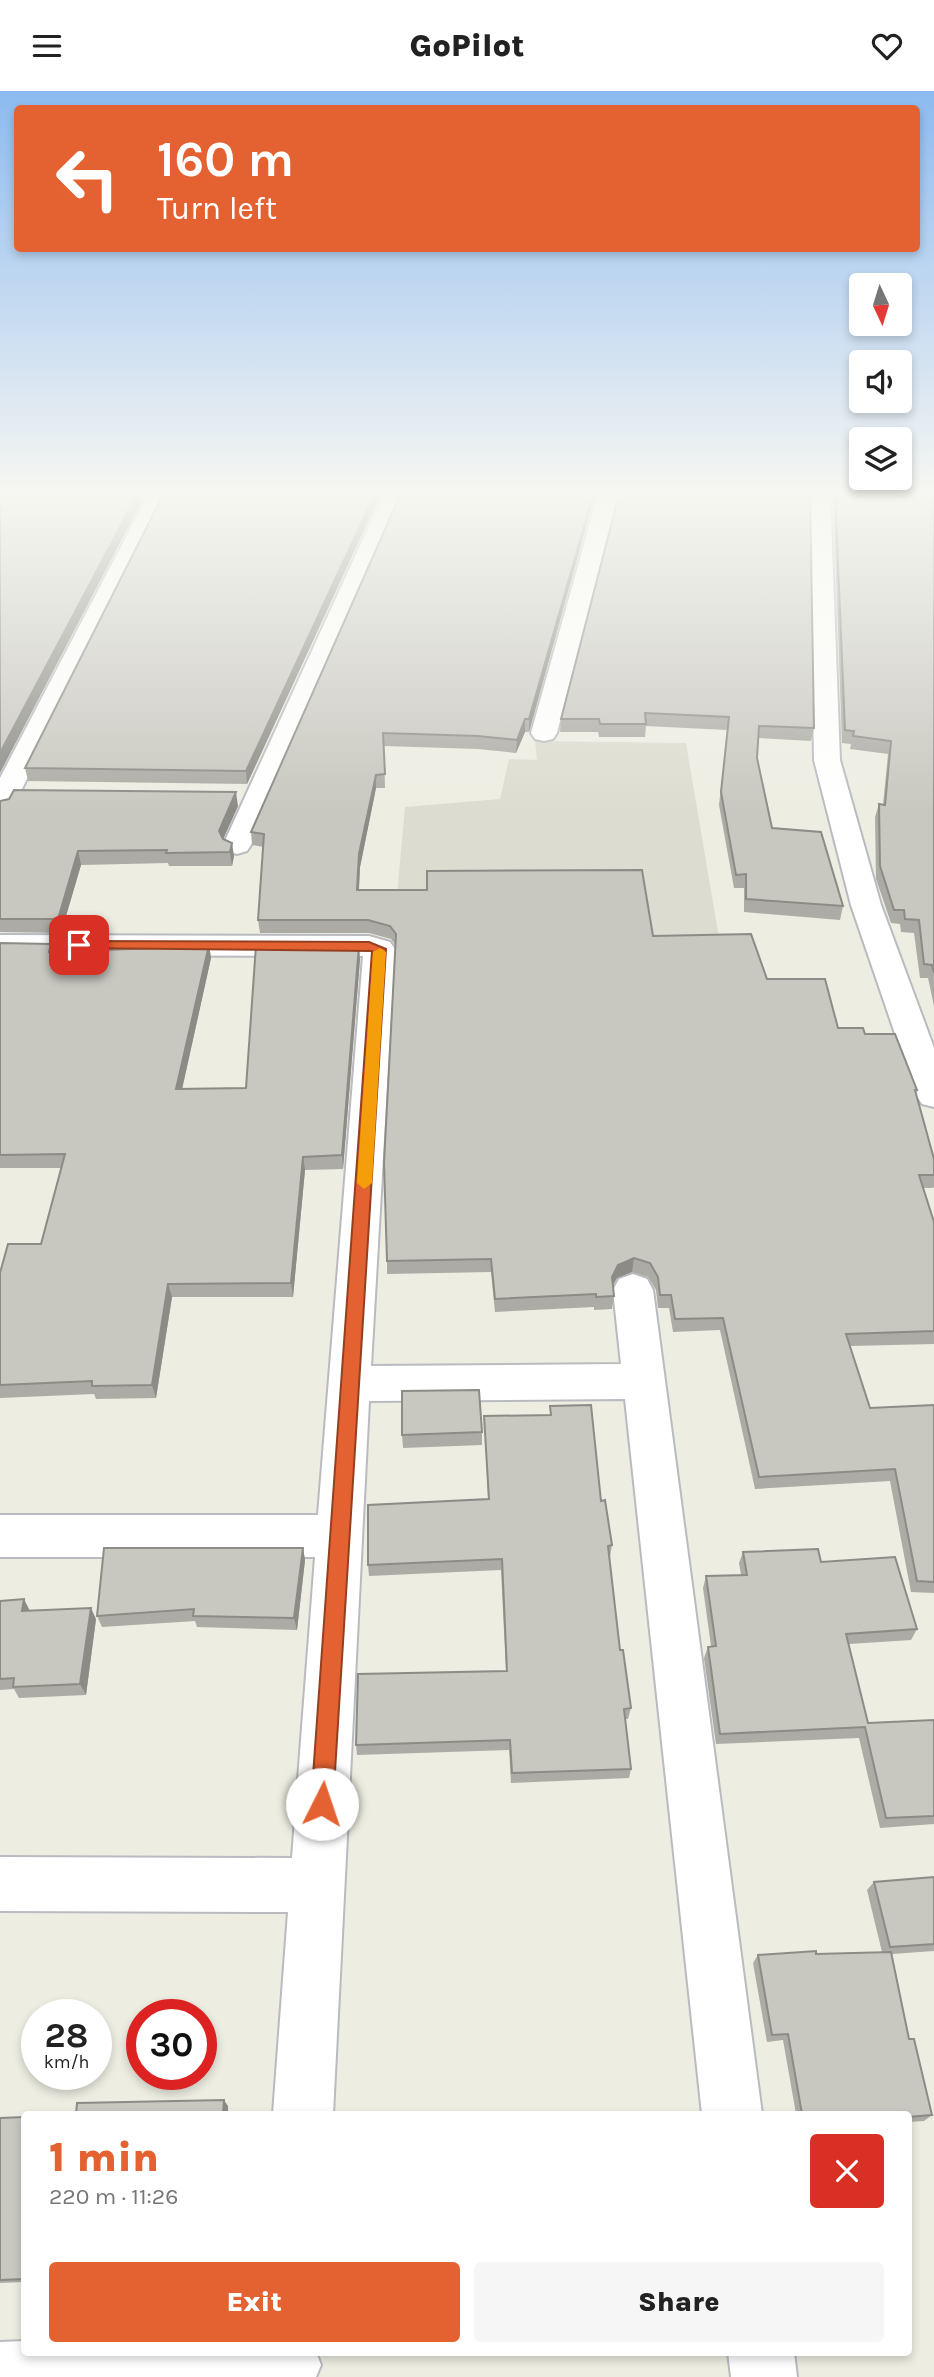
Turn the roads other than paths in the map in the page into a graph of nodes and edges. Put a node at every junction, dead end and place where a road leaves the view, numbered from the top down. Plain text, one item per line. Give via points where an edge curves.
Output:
1 (107, 598) edge
2 (342, 598) edge
3 (580, 598) edge
4 (823, 598) edge
5 (544, 733) dead end
6 (10, 795) edge
7 (237, 845) dead end
8 (0, 945) edge
9 (934, 1095) edge
10 (634, 1290) dead end
11 (643, 1381) junction
12 (351, 1384) junction
13 (0, 1536) edge
14 (339, 1536) junction
15 (0, 1884) edge
16 (317, 1885) junction
17 (303, 2111) edge
18 (732, 2111) edge
19 (761, 2356) edge
20 (288, 2365) edge
21 (0, 2375) edge
22 (764, 2377) edge

1 - 6 street
2 - 7 street via 245,795
3 - 5 street
4 - 9 street via 827,760 866,905
8 - 12 street via 379,949
10 - 11 street
11 - 12 street
11 - 18 street
12 - 14 street
13 - 14 street
14 - 16 street
15 - 16 street
16 - 17 street
19 - 22 street
20 - 21 street

